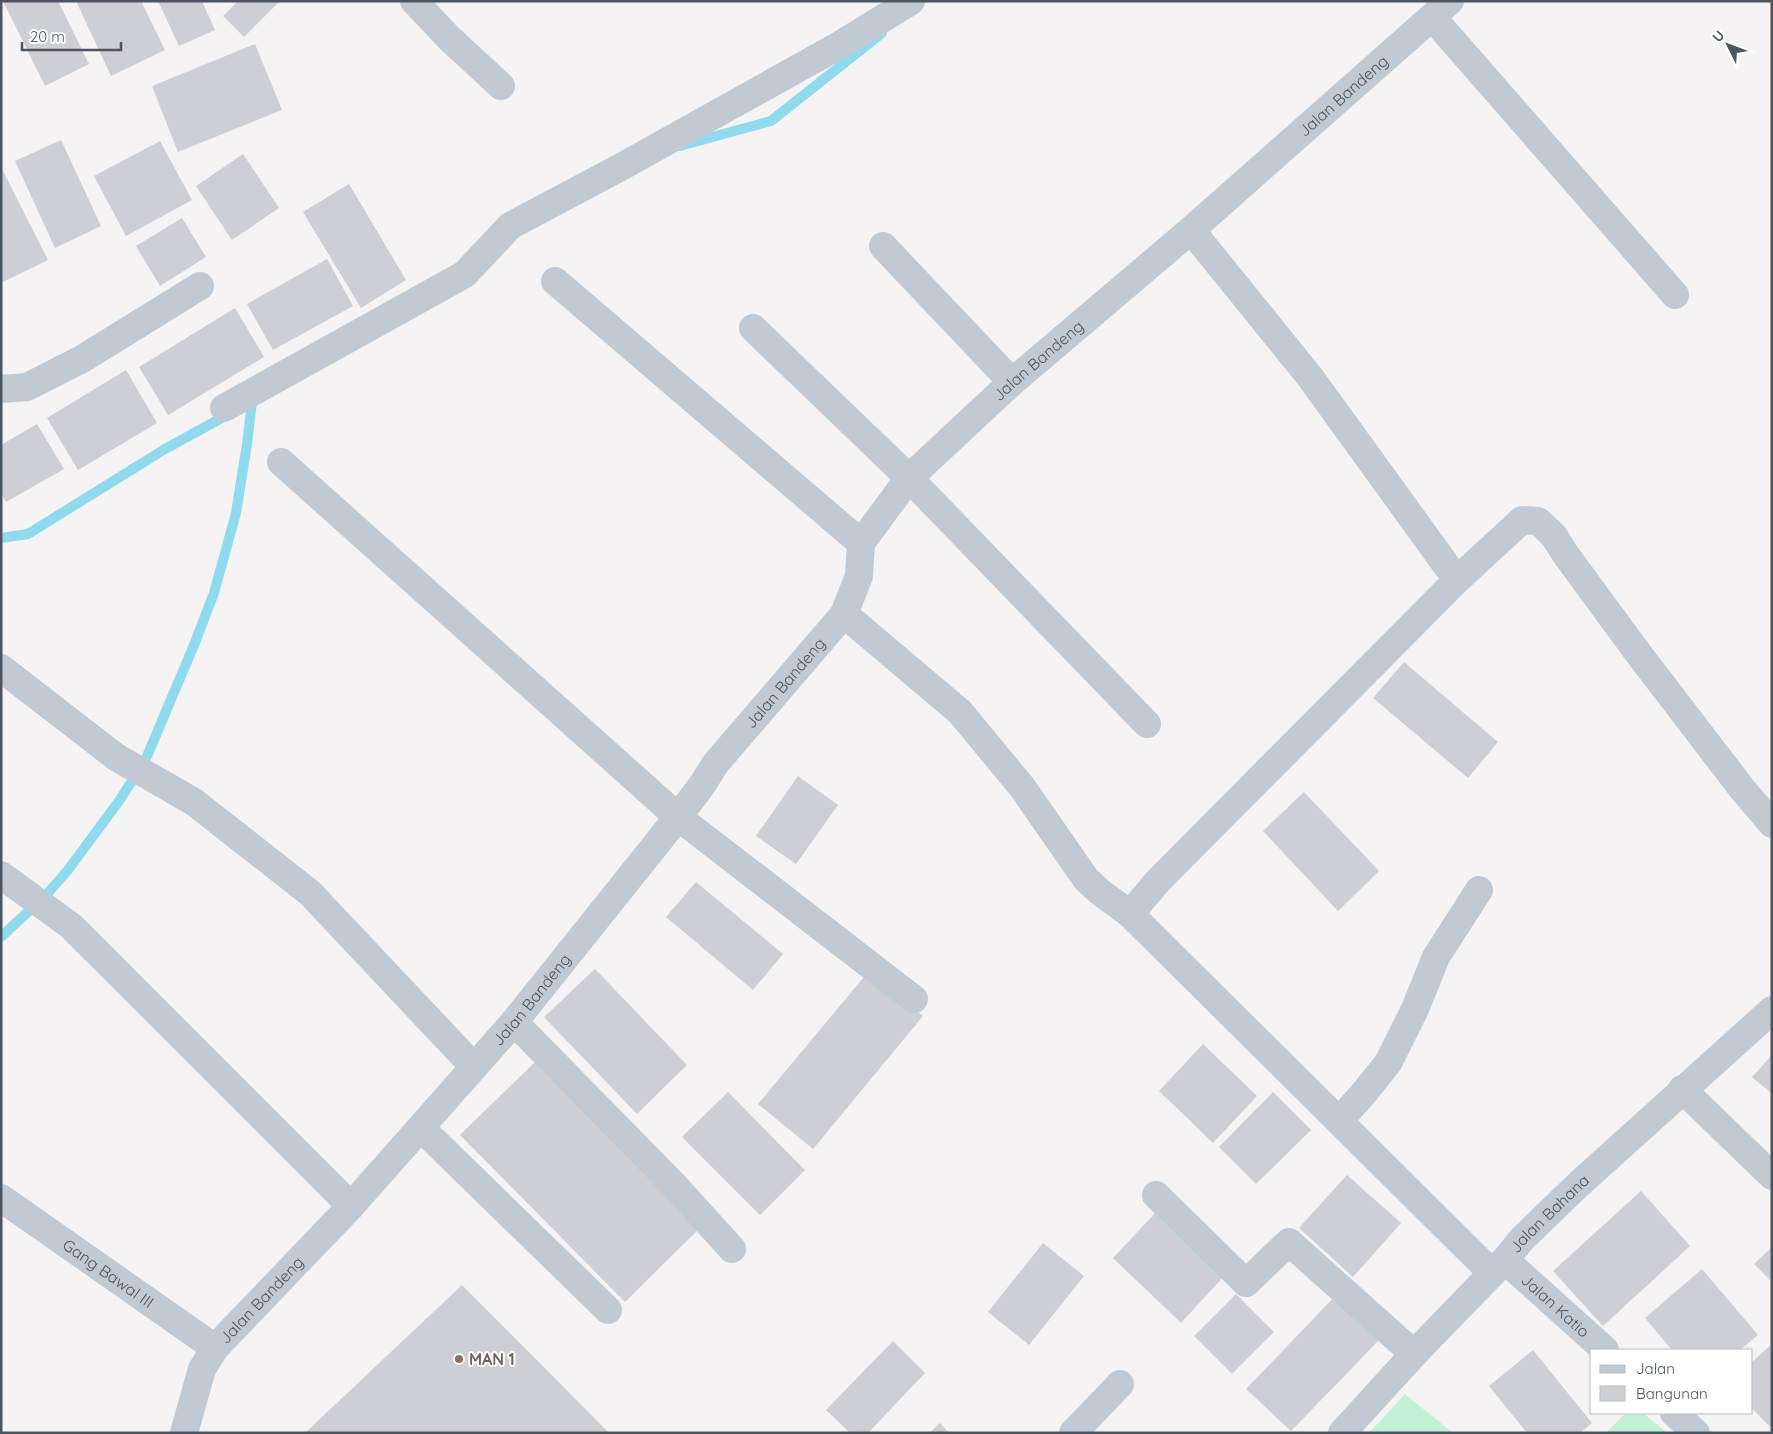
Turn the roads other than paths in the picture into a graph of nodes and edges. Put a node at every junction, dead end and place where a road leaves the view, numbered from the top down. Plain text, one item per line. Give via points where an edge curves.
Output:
1 (414, 1) edge
2 (911, 1) edge
3 (1441, 9) edge
4 (501, 86) dead end
5 (1191, 230) junction
6 (883, 246) dead end
7 (555, 281) dead end
8 (200, 286) dead end
9 (1675, 295) dead end
10 (753, 328) dead end
11 (1012, 382) junction
12 (1, 389) edge
13 (224, 408) dead end
14 (281, 462) dead end
15 (909, 478) junction
16 (861, 543) junction
17 (1456, 580) junction
18 (844, 614) junction
19 (1, 668) edge
20 (1147, 724) dead end
21 (678, 817) junction
22 (1772, 824) edge
23 (1, 875) edge
24 (1480, 890) dead end
25 (1130, 914) junction
26 (914, 999) dead end
27 (1772, 1010) edge
28 (514, 1022) junction
29 (474, 1067) junction
30 (1682, 1089) junction
31 (1339, 1121) junction
32 (421, 1128) junction
33 (1772, 1176) edge
34 (1156, 1195) dead end
35 (1, 1198) edge
36 (351, 1206) junction
37 (732, 1249) dead end
38 (1499, 1266) junction
39 (608, 1310) dead end
40 (215, 1348) junction
41 (1604, 1349) edge
42 (1414, 1354) junction
43 (1120, 1384) dead end
44 (1675, 1414) edge
45 (184, 1433) edge
46 (1074, 1433) edge
47 (1342, 1433) edge
48 (1696, 1433) edge

1 - 4 street
2 - 13 street via 838,46 510,226 464,274
3 - 5 street, Jalan Bandeng
3 - 9 street
5 - 11 street, Jalan Bandeng
5 - 17 street via 1310,377
6 - 11 street
7 - 16 street
8 - 12 street via 82,359 27,387
10 - 15 street
11 - 15 street, Jalan Bandeng
14 - 21 street
15 - 16 street, Jalan Bandeng
15 - 20 street
16 - 18 street, Jalan Bandeng via 859,576
17 - 22 street via 1522,520 1538,521 1554,536 1644,660
17 - 25 street via 1158,881
18 - 21 street, Jalan Bandeng via 716,763
18 - 25 street, Jalan Katio via 960,712 1022,787 1086,879
19 - 29 street via 116,757 194,802 310,893
21 - 26 street
21 - 28 street, Jalan Bandeng
23 - 36 street via 71,926
24 - 31 street via 1436,957 1388,1063
25 - 31 street, Jalan Katio
27 - 30 street, Jalan Bahana
28 - 29 street, Jalan Bandeng
28 - 37 street
29 - 32 street, Jalan Bandeng
30 - 33 street
30 - 38 street, Jalan Bahana via 1557,1204
31 - 38 street, Jalan Katio
32 - 36 street, Jalan Bandeng
32 - 39 street
34 - 42 street via 1246,1283 1289,1242
35 - 40 street, Gang Bawal III
36 - 40 street, Jalan Bandeng
38 - 41 street, Jalan Katio
38 - 42 street, Jalan Bahana
40 - 45 street, Jalan Bandeng via 202,1369
42 - 47 street, Jalan Bahana
43 - 46 street
44 - 48 street

